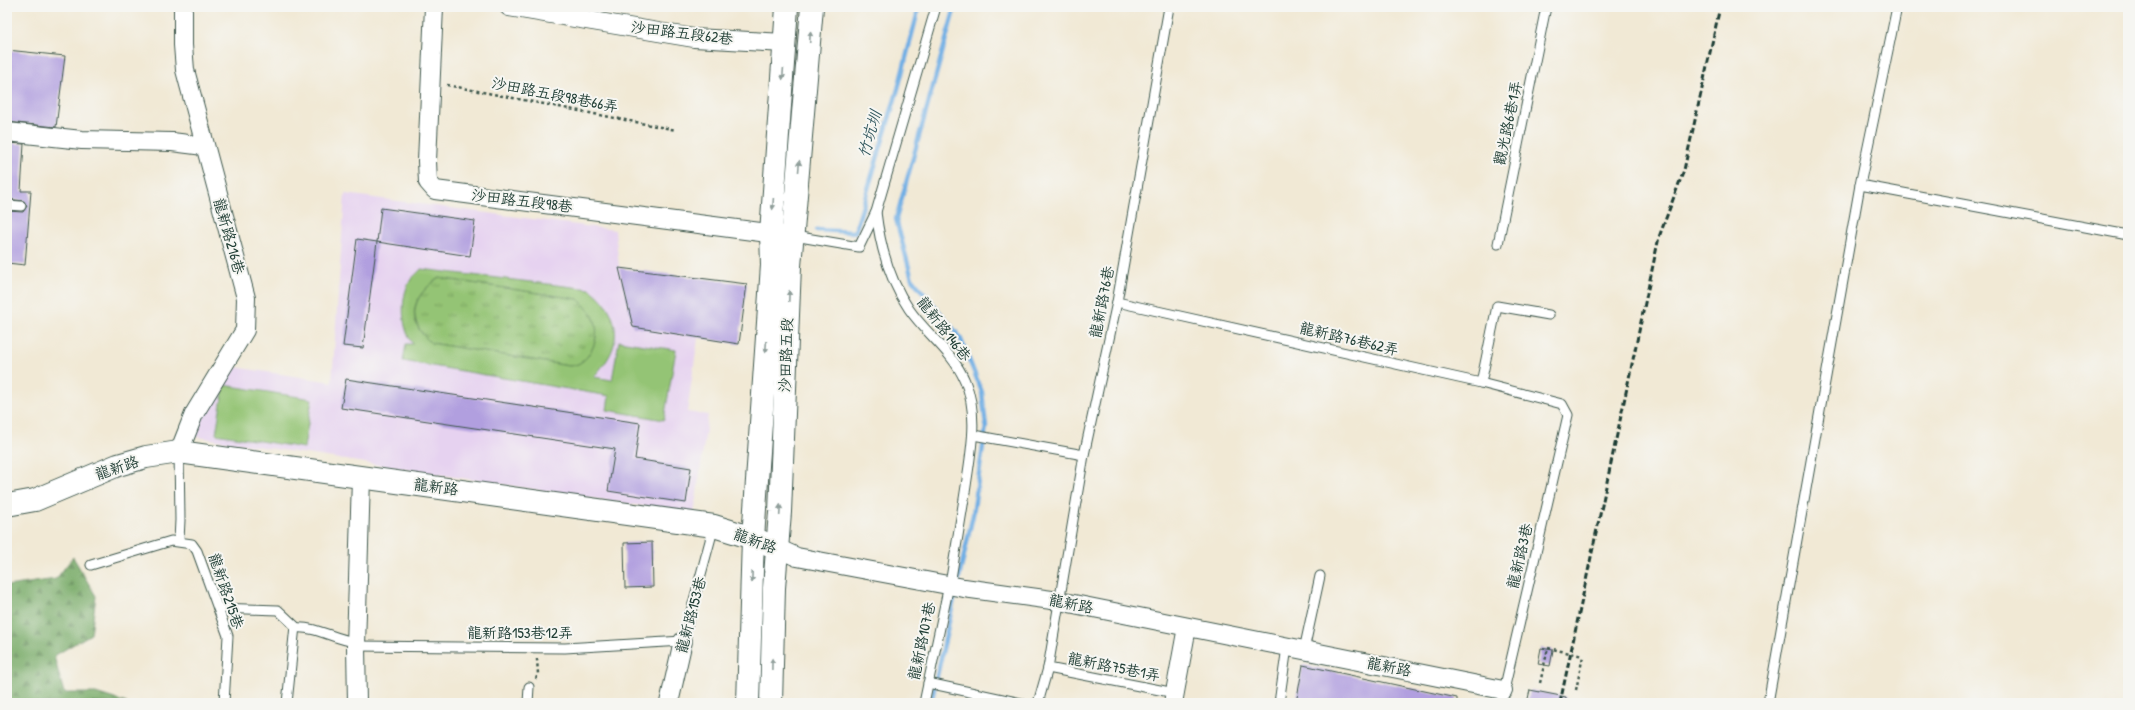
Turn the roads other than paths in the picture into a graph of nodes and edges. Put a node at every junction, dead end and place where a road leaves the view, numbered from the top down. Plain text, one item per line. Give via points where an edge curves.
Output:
1 (183, 7) edge
2 (434, 7) edge
3 (509, 7) edge
4 (787, 7) edge
5 (812, 7) edge
6 (936, 7) edge
7 (1169, 7) edge
8 (1546, 7) edge
9 (1897, 7) edge
10 (785, 43) junction
11 (7, 132) edge
12 (204, 146) junction
13 (1860, 185) junction
14 (7, 205) edge
15 (21, 206) dead end
16 (876, 212) junction
17 (771, 233) junction
18 (2128, 235) edge
19 (794, 236) junction
20 (1498, 244) dead end
21 (1117, 302) junction
22 (1549, 315) dead end
23 (1481, 383) junction
24 (1568, 415) joint
25 (975, 436) junction
26 (179, 452) junction
27 (1084, 455) junction
28 (361, 478) junction
29 (7, 505) edge
30 (714, 526) junction
31 (753, 538) junction
32 (178, 541) junction
33 (777, 548) junction
34 (91, 565) dead end
35 (1320, 576) dead end
36 (954, 586) junction
37 (1059, 601) junction
38 (218, 608) junction
39 (1187, 627) junction
40 (295, 628) junction
41 (683, 641) junction
42 (356, 644) junction
43 (1295, 649) junction
44 (1048, 668) junction
45 (929, 683) junction
46 (529, 687) road end
47 (1502, 696) edge
48 (1174, 698) edge
49 (224, 703) edge
50 (287, 703) edge
51 (357, 703) edge
52 (528, 703) edge
53 (669, 703) edge
54 (748, 703) edge
55 (772, 703) edge
56 (924, 703) edge
57 (1021, 703) edge
58 (1038, 703) edge
59 (1279, 703) edge
60 (1768, 703) edge

1 - 12 street, 龍新路216巷 via 185,70
2 - 17 street, 沙田路五段98巷 via 427,161 428,182 436,190
3 - 10 street, 沙田路五段62巷 via 694,38
4 - 10 street, 沙田路五段
19 -> 5 street, 沙田路五段
6 - 16 lane
7 - 21 lane, 龍新路76巷
8 - 20 lane, 觀光路6巷1弄
9 - 13 lane
10 -> 17 street, 沙田路五段
11 - 12 street via 82,140 172,142
12 - 26 street, 龍新路216巷 via 246,298 245,330 194,414
13 - 18 lane
13 - 60 lane
14 - 15 lane
16 - 19 lane via 859,247
16 - 25 lane, 龍新路146巷 via 882,249 896,287 909,310 944,349 965,380 972,403
17 - 19 street, 沙田路五段98巷
17 -> 31 street, 沙田路五段 via 772,265
33 -> 19 street, 沙田路五段 via 790,266
21 - 23 lane, 龍新路76巷62弄
21 - 27 lane, 龍新路76巷
22 - 23 lane via 1497,306
23 - 24 lane, 龍新路76巷62弄 via 1562,404
24 - 47 lane, 龍新路3巷
25 - 27 lane
25 - 36 lane, 龍新路146巷
26 - 28 street, 龍新路
26 - 29 street, 龍新路 via 146,457 35,500
26 - 32 lane
27 - 37 lane, 龍新路76巷
28 - 30 street, 龍新路
28 - 42 street
30 - 31 street, 龍新路
30 - 41 lane, 龍新路153巷
31 - 33 street, 龍新路
31 -> 54 street, 沙田路五段
32 - 34 lane
32 - 38 lane, 龍新路215巷 via 192,544 196,550
33 - 36 street, 龍新路 via 797,558
55 -> 33 street, 沙田路五段
35 - 43 lane
36 - 37 street, 龍新路
36 - 45 lane, 龍新路107巷
37 - 39 street, 龍新路
37 - 44 lane, 龍新路76巷
38 - 40 lane via 278,610
38 - 49 lane, 龍新路215巷 via 228,636
39 - 43 street, 龍新路
39 - 48 street
40 - 42 lane, 龍新路153巷12弄 via 318,630
40 - 50 lane
41 - 42 lane, 龍新路153巷12弄 via 537,648
41 - 53 street, 龍新路153巷
42 - 51 street
43 - 47 street, 龍新路
43 - 59 lane
44 - 48 lane, 龍新路75巷1弄
44 - 58 lane, 龍新路76巷
45 - 56 lane, 龍新路107巷
45 - 57 lane
46 - 52 lane

